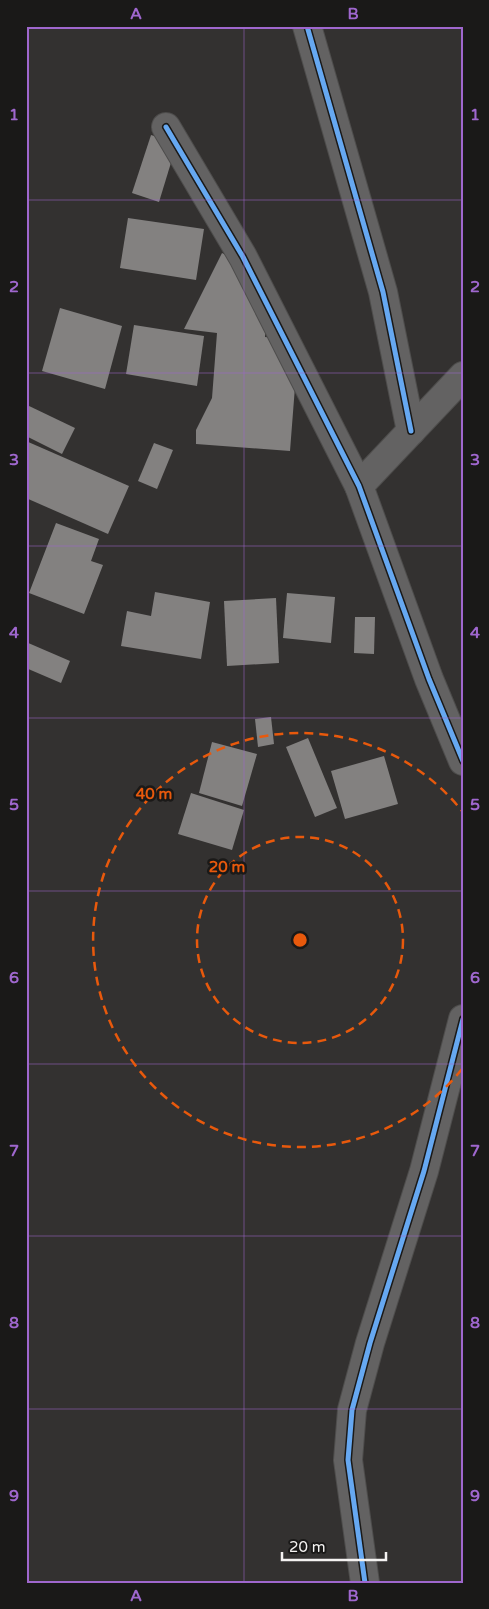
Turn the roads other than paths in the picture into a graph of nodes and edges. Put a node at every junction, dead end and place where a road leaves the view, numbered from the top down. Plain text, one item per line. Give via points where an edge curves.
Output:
1 (307, 26) edge
2 (166, 127) dead end
3 (463, 376) edge
4 (411, 431) junction
5 (359, 486) junction
6 (463, 761) edge
7 (463, 1019) edge
8 (365, 1583) edge

1 - 4 street via 383,292
2 - 5 street via 243,257
3 - 4 street
4 - 5 street
5 - 6 street via 429,679
7 - 8 street via 424,1171 352,1410 348,1460

